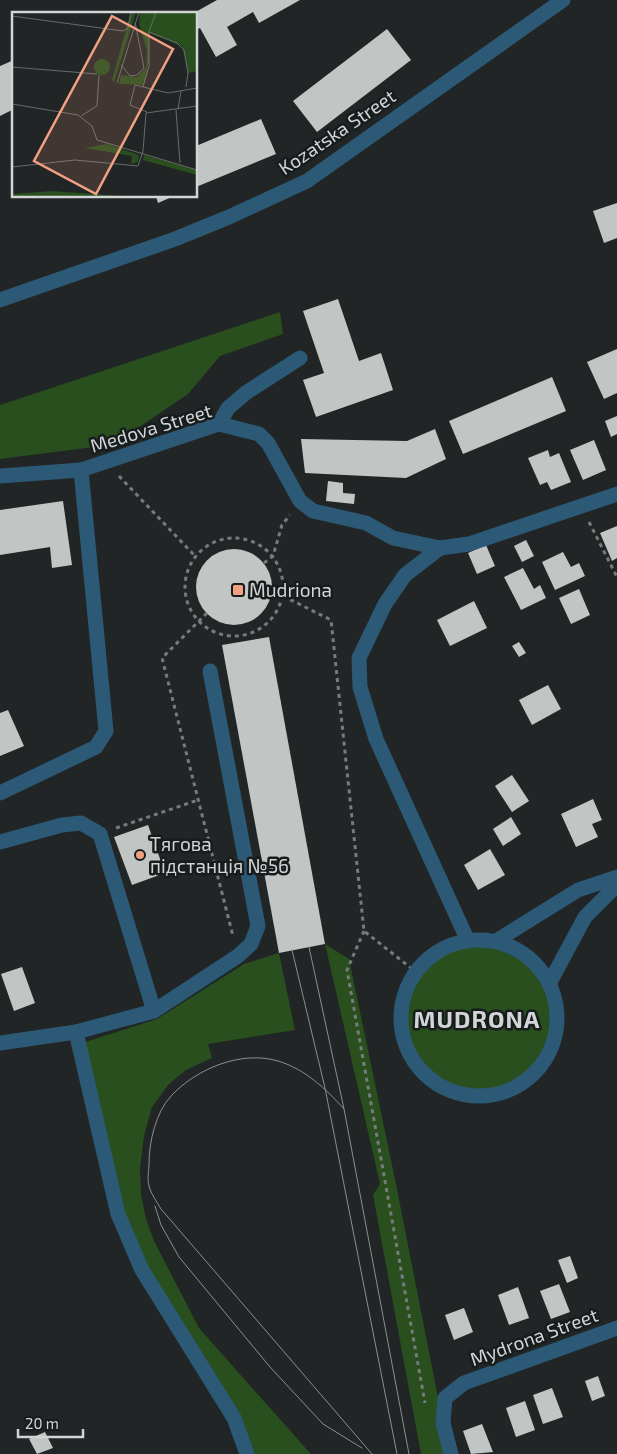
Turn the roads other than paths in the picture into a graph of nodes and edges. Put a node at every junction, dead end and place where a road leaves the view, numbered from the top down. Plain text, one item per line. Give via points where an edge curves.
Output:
1 (563, 0) edge
2 (0, 300) edge
3 (300, 358) dead end
4 (219, 424) junction
5 (81, 470) junction
6 (0, 476) edge
7 (617, 494) edge
8 (440, 548) junction
9 (210, 671) dead end
10 (0, 793) edge
11 (0, 842) edge
12 (617, 876) edge
13 (617, 885) edge
14 (468, 941) junction
15 (496, 941) junction
16 (549, 984) junction
17 (154, 1011) junction
18 (76, 1032) junction
19 (0, 1043) edge
20 (617, 1328) edge
21 (247, 1454) edge
22 (451, 1454) edge

1 - 2 street, Kozatska Street via 306,181 175,239
3 - 4 street via 247,392 228,408
4 - 5 street, Medova Street
4 - 8 street, Medova Street via 259,434 268,443 300,502 313,511 366,523 393,538
5 - 6 street, Medova Street
5 - 10 street via 106,732 96,747
7 - 8 street, Medova Street via 469,544
8 - 14 street via 405,575 385,604 359,658 360,687 376,739
9 - 17 street via 258,926 251,944 238,956
11 - 17 street via 81,823 100,834
12 - 15 street via 578,890
13 - 16 street via 584,917
14 - 15 street
14 - 16 street via 437,952 416,972 406,990 401,1016 403,1037 421,1071 436,1083 457,1093 474,1096 492,1095 525,1081 542,1064 553,1043 557,1024 556,1003
15 - 16 street via 532,961
17 - 18 street
18 - 19 street
18 - 21 street via 118,1214 142,1270 234,1418
20 - 22 street, Mydrona Street via 464,1383 445,1398 442,1424

